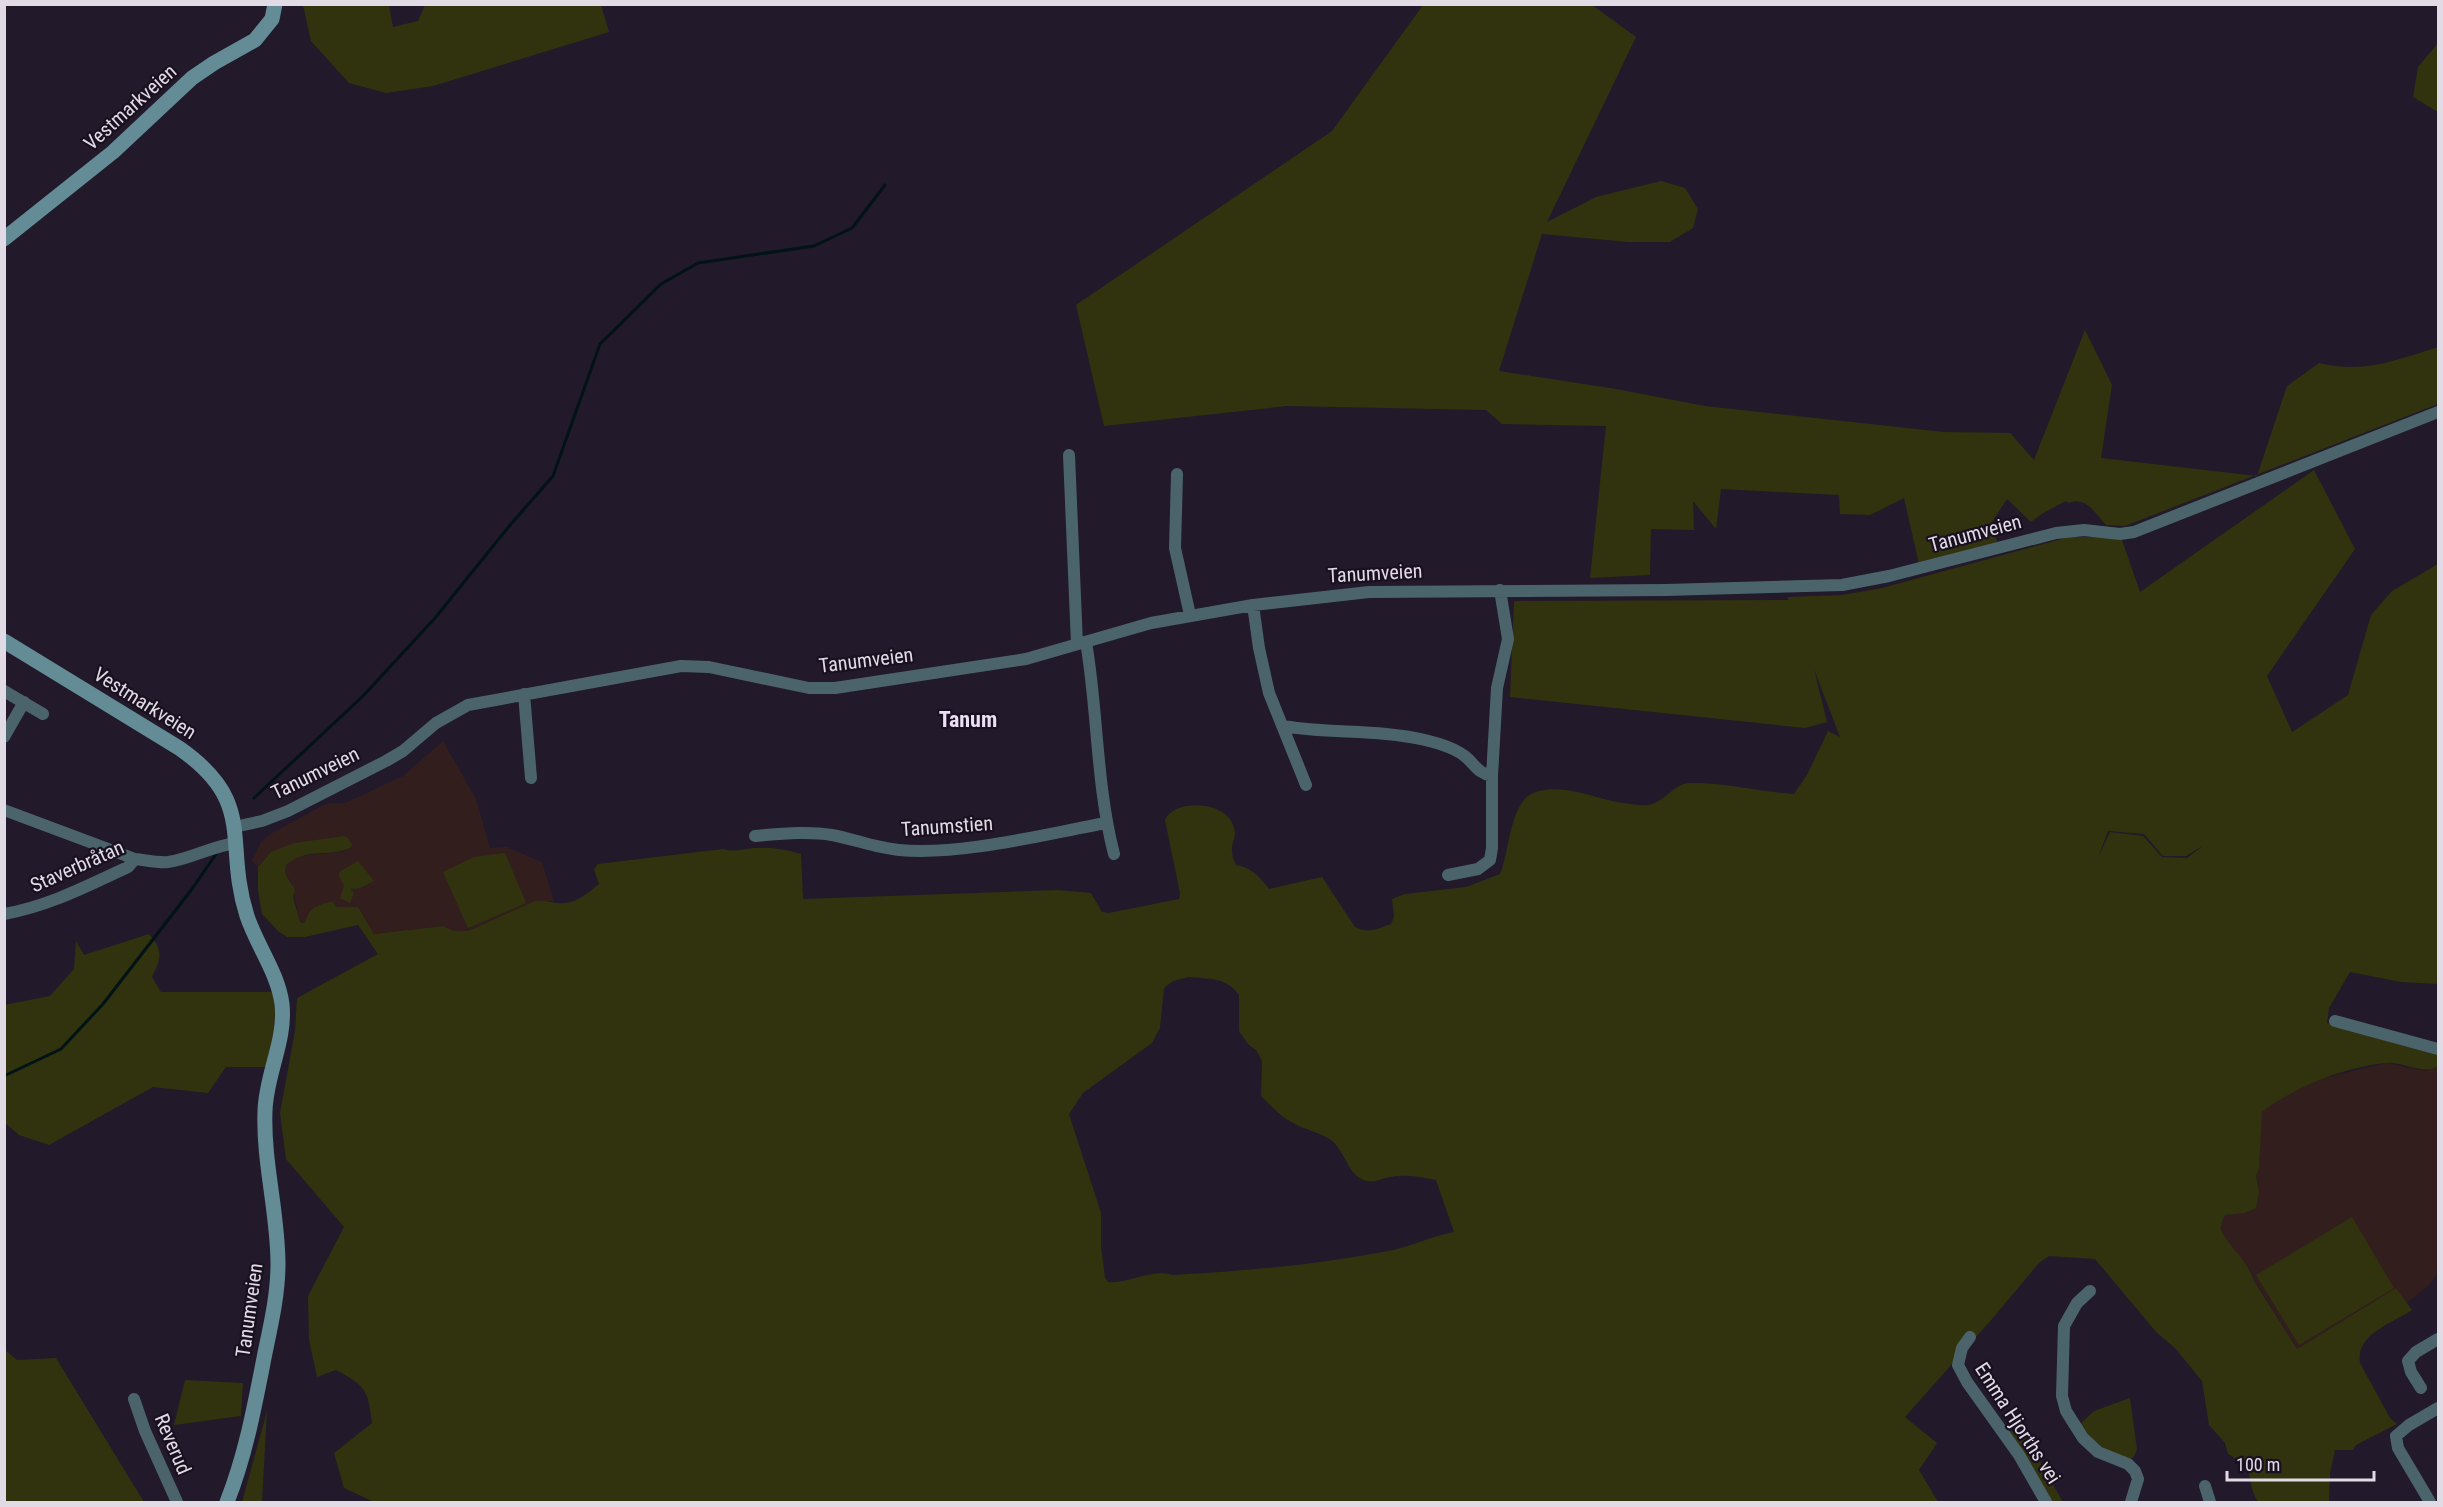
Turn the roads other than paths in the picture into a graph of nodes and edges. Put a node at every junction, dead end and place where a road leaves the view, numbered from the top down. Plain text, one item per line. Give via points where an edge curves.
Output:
1 (275, 4) edge
2 (4, 239) edge
3 (2439, 412) edge
4 (1069, 455) dead end
5 (1177, 474) dead end
6 (1500, 590) junction
7 (1253, 605) junction
8 (1190, 615) junction
9 (4, 641) edge
10 (1082, 643) junction
11 (4, 691) edge
12 (524, 694) junction
13 (24, 702) junction
14 (43, 714) dead end
15 (1283, 726) junction
16 (4, 737) edge
17 (1492, 776) junction
18 (531, 778) dead end
19 (1306, 784) dead end
20 (4, 810) edge
21 (1106, 823) junction
22 (235, 835) junction
23 (755, 836) dead end
24 (1114, 854) dead end
25 (135, 859) junction
26 (1448, 875) dead end
27 (4, 914) edge
28 (2335, 1021) dead end
29 (2439, 1049) edge
30 (2090, 1291) dead end
31 (1970, 1337) dead end
32 (2439, 1340) edge
33 (2421, 1388) dead end
34 (134, 1399) dead end
35 (2439, 1408) edge
36 (2205, 1486) dead end
37 (177, 1503) edge
38 (227, 1503) edge
39 (2046, 1503) edge
40 (2131, 1503) edge
41 (2210, 1503) edge
42 (2430, 1503) edge

1 - 2 main road, Vestmarkveien via 272,19 255,40 192,78 113,152
3 - 6 street, Tanumveien via 2134,532 2056,533 1857,584
4 - 10 street
5 - 8 street via 1175,548
6 - 7 street, Tanumveien via 1369,592
6 - 17 street via 1508,639 1497,688
7 - 8 street, Tanumveien
7 - 15 street via 1269,693
8 - 10 street, Tanumveien
9 - 22 main road, Vestmarkveien via 201,764 227,798
10 - 12 street, Tanumveien via 1016,661 835,687 809,688 709,667 681,666
10 - 21 street via 1091,671
11 - 13 street
12 - 18 street
12 - 22 street, Tanumveien via 488,699 455,710 386,761
13 - 14 street
13 - 16 street
15 - 17 street via 1426,740 1449,748 1482,774
15 - 19 street
17 - 26 street via 1490,860 1478,869
20 - 25 street
21 - 23 street, Tanumstien via 983,845 930,850 898,850 830,835
21 - 24 street
22 - 25 street, Staverbråtan via 214,847 167,862
22 - 38 main road, Tanumveien via 246,912 274,978 282,1014 265,1111 277,1239 277,1286 251,1427
25 - 27 street, Staverbråtan via 128,867 67,896
28 - 29 street
30 - 40 street via 2077,1303 2064,1326 2062,1396 2066,1411 2083,1438 2098,1452 2128,1464 2135,1471 2138,1479
31 - 39 street, Emma Hjorths vei via 1962,1348 1958,1365 2019,1455
32 - 33 street via 2408,1361
34 - 37 street, Reverud
35 - 42 street via 2396,1436 2398,1448
36 - 41 street

